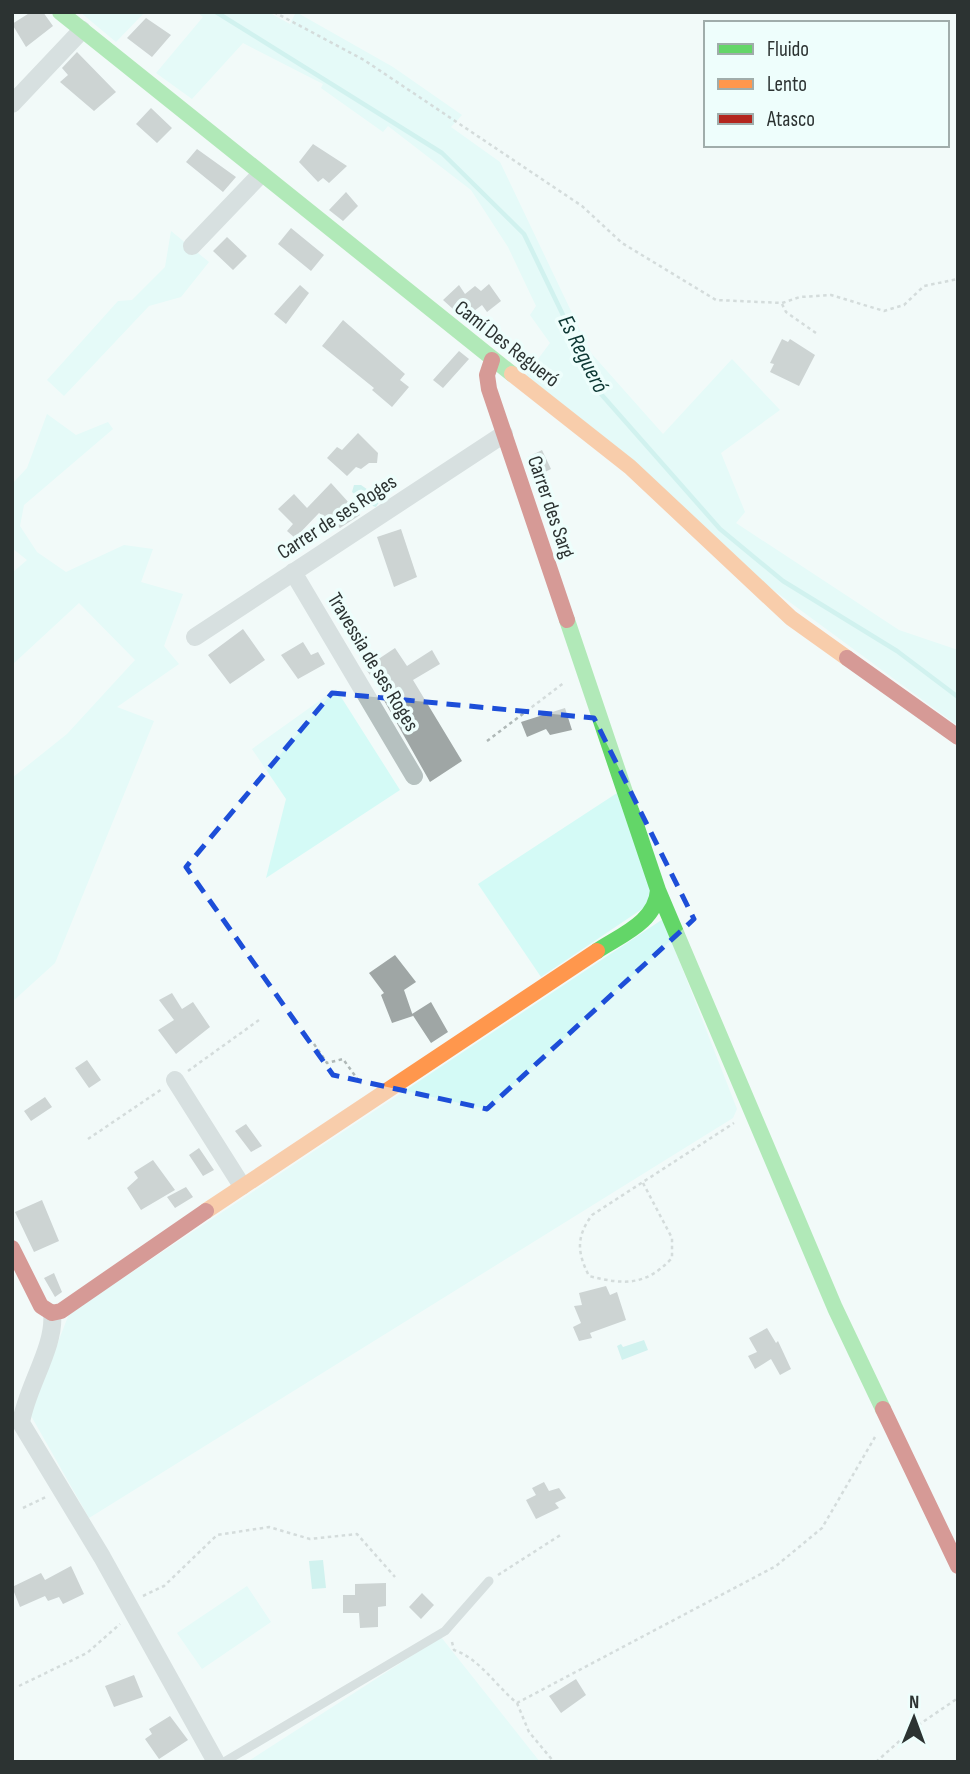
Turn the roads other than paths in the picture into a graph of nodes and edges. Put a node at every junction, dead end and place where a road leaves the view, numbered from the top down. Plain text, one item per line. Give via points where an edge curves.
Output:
1 (60, 12) edge
2 (82, 30) junction
3 (12, 104) edge
4 (260, 175) junction
5 (192, 246) dead end
6 (492, 360) junction
7 (504, 434) junction
8 (293, 572) junction
9 (195, 637) dead end
10 (958, 737) edge
11 (414, 776) dead end
12 (658, 890) junction
13 (175, 1080) dead end
14 (243, 1185) junction
15 (12, 1248) edge
16 (52, 1313) junction
17 (958, 1566) edge
18 (489, 1581) road end
19 (216, 1762) edge
20 (224, 1762) edge

1 - 2 street, Camí Des Regueró
2 - 3 street
2 - 4 street, Camí Des Regueró
4 - 5 street
4 - 6 street, Camí Des Regueró
6 - 7 street, Carrer des Sarg via 487,375
6 - 10 street, Camí Des Regueró via 630,467 791,618
7 - 8 street, Carrer de ses Roges
7 - 12 street, Carrer des Sarg
8 - 9 street, Carrer de ses Roges
8 - 11 street, Travessia de ses Roges
12 - 14 street via 649,917
12 - 17 street, Carrer des Sarg via 835,1308
13 - 14 street
14 - 16 street
15 - 16 street via 41,1306
16 - 19 street via 52,1330 21,1423
18 - 20 lane via 445,1631

